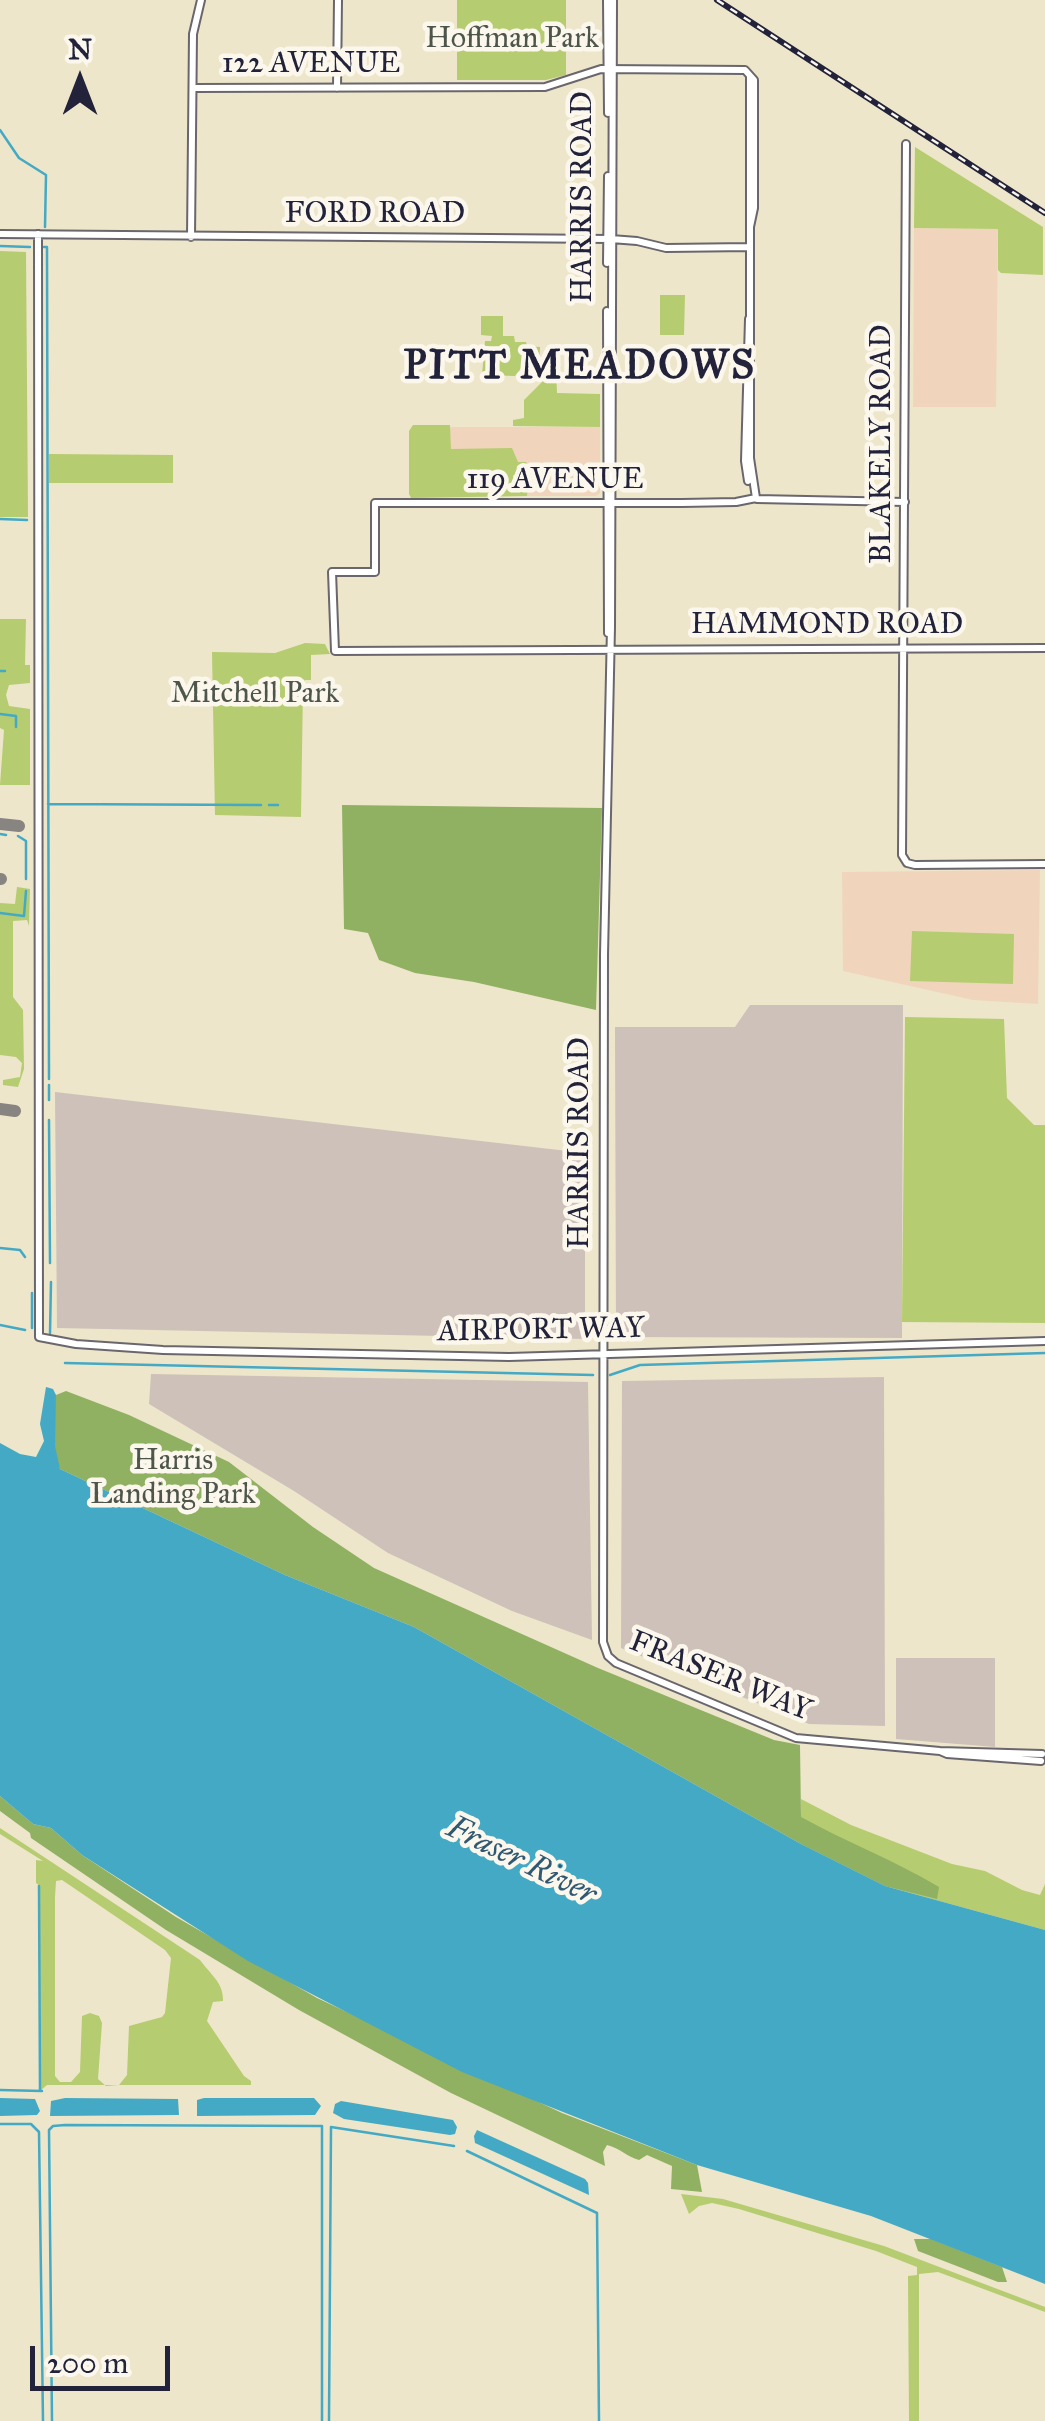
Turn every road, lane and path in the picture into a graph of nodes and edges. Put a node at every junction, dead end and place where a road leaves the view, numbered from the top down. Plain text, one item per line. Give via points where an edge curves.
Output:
1 (201, 0) edge
2 (338, 0) edge
3 (610, 0) edge
4 (610, 68) junction
5 (193, 88) junction
6 (337, 88) junction
7 (906, 144) dead end
8 (0, 234) edge
9 (38, 234) junction
10 (191, 237) junction
11 (609, 239) junction
12 (750, 248) junction
13 (754, 501) junction
14 (906, 502) junction
15 (609, 503) junction
16 (609, 636) junction
17 (905, 647) junction
18 (1045, 648) edge
19 (634, 650) junction
20 (335, 651) joint
21 (609, 651) junction
22 (1045, 864) edge
23 (1045, 1340) edge
24 (602, 1353) junction
25 (606, 1652) joint
26 (1043, 1758) edge

1 - 5 street
2 - 6 street
3 - 4 street, HARRIS ROAD
4 - 6 street, 122 AVENUE via 549,87
4 - 11 street, HARRIS ROAD
4 - 12 street, 122 AVENUE via 750,74
5 - 6 street, 122 AVENUE
5 - 10 street
7 - 14 street, BLAKELY ROAD
8 - 9 street, FORD ROAD
9 - 10 street, FORD ROAD
9 - 24 street, AIRPORT WAY via 38,1337 181,1350 509,1358
10 - 11 street, FORD ROAD
11 - 12 street, FORD ROAD via 666,248
11 - 15 street, HARRIS ROAD
12 - 13 street via 745,461
13 - 14 street, 119 AVENUE
13 - 15 street, 119 AVENUE
14 - 17 street, BLAKELY ROAD
15 - 16 street, HARRIS ROAD
15 - 20 street, 119 AVENUE via 374,503 375,572 332,572
16 - 19 street
16 - 21 street, HARRIS ROAD
17 - 18 street, HAMMOND ROAD
17 - 19 street, HAMMOND ROAD
17 - 22 street, BLAKELY ROAD via 906,863
19 - 21 street, HAMMOND ROAD
20 - 21 street, HAMMOND ROAD
21 - 24 street, HARRIS ROAD
23 - 24 street, AIRPORT WAY
24 - 25 street, HARRIS ROAD
25 - 26 street, FRASER WAY via 635,1672 788,1736

